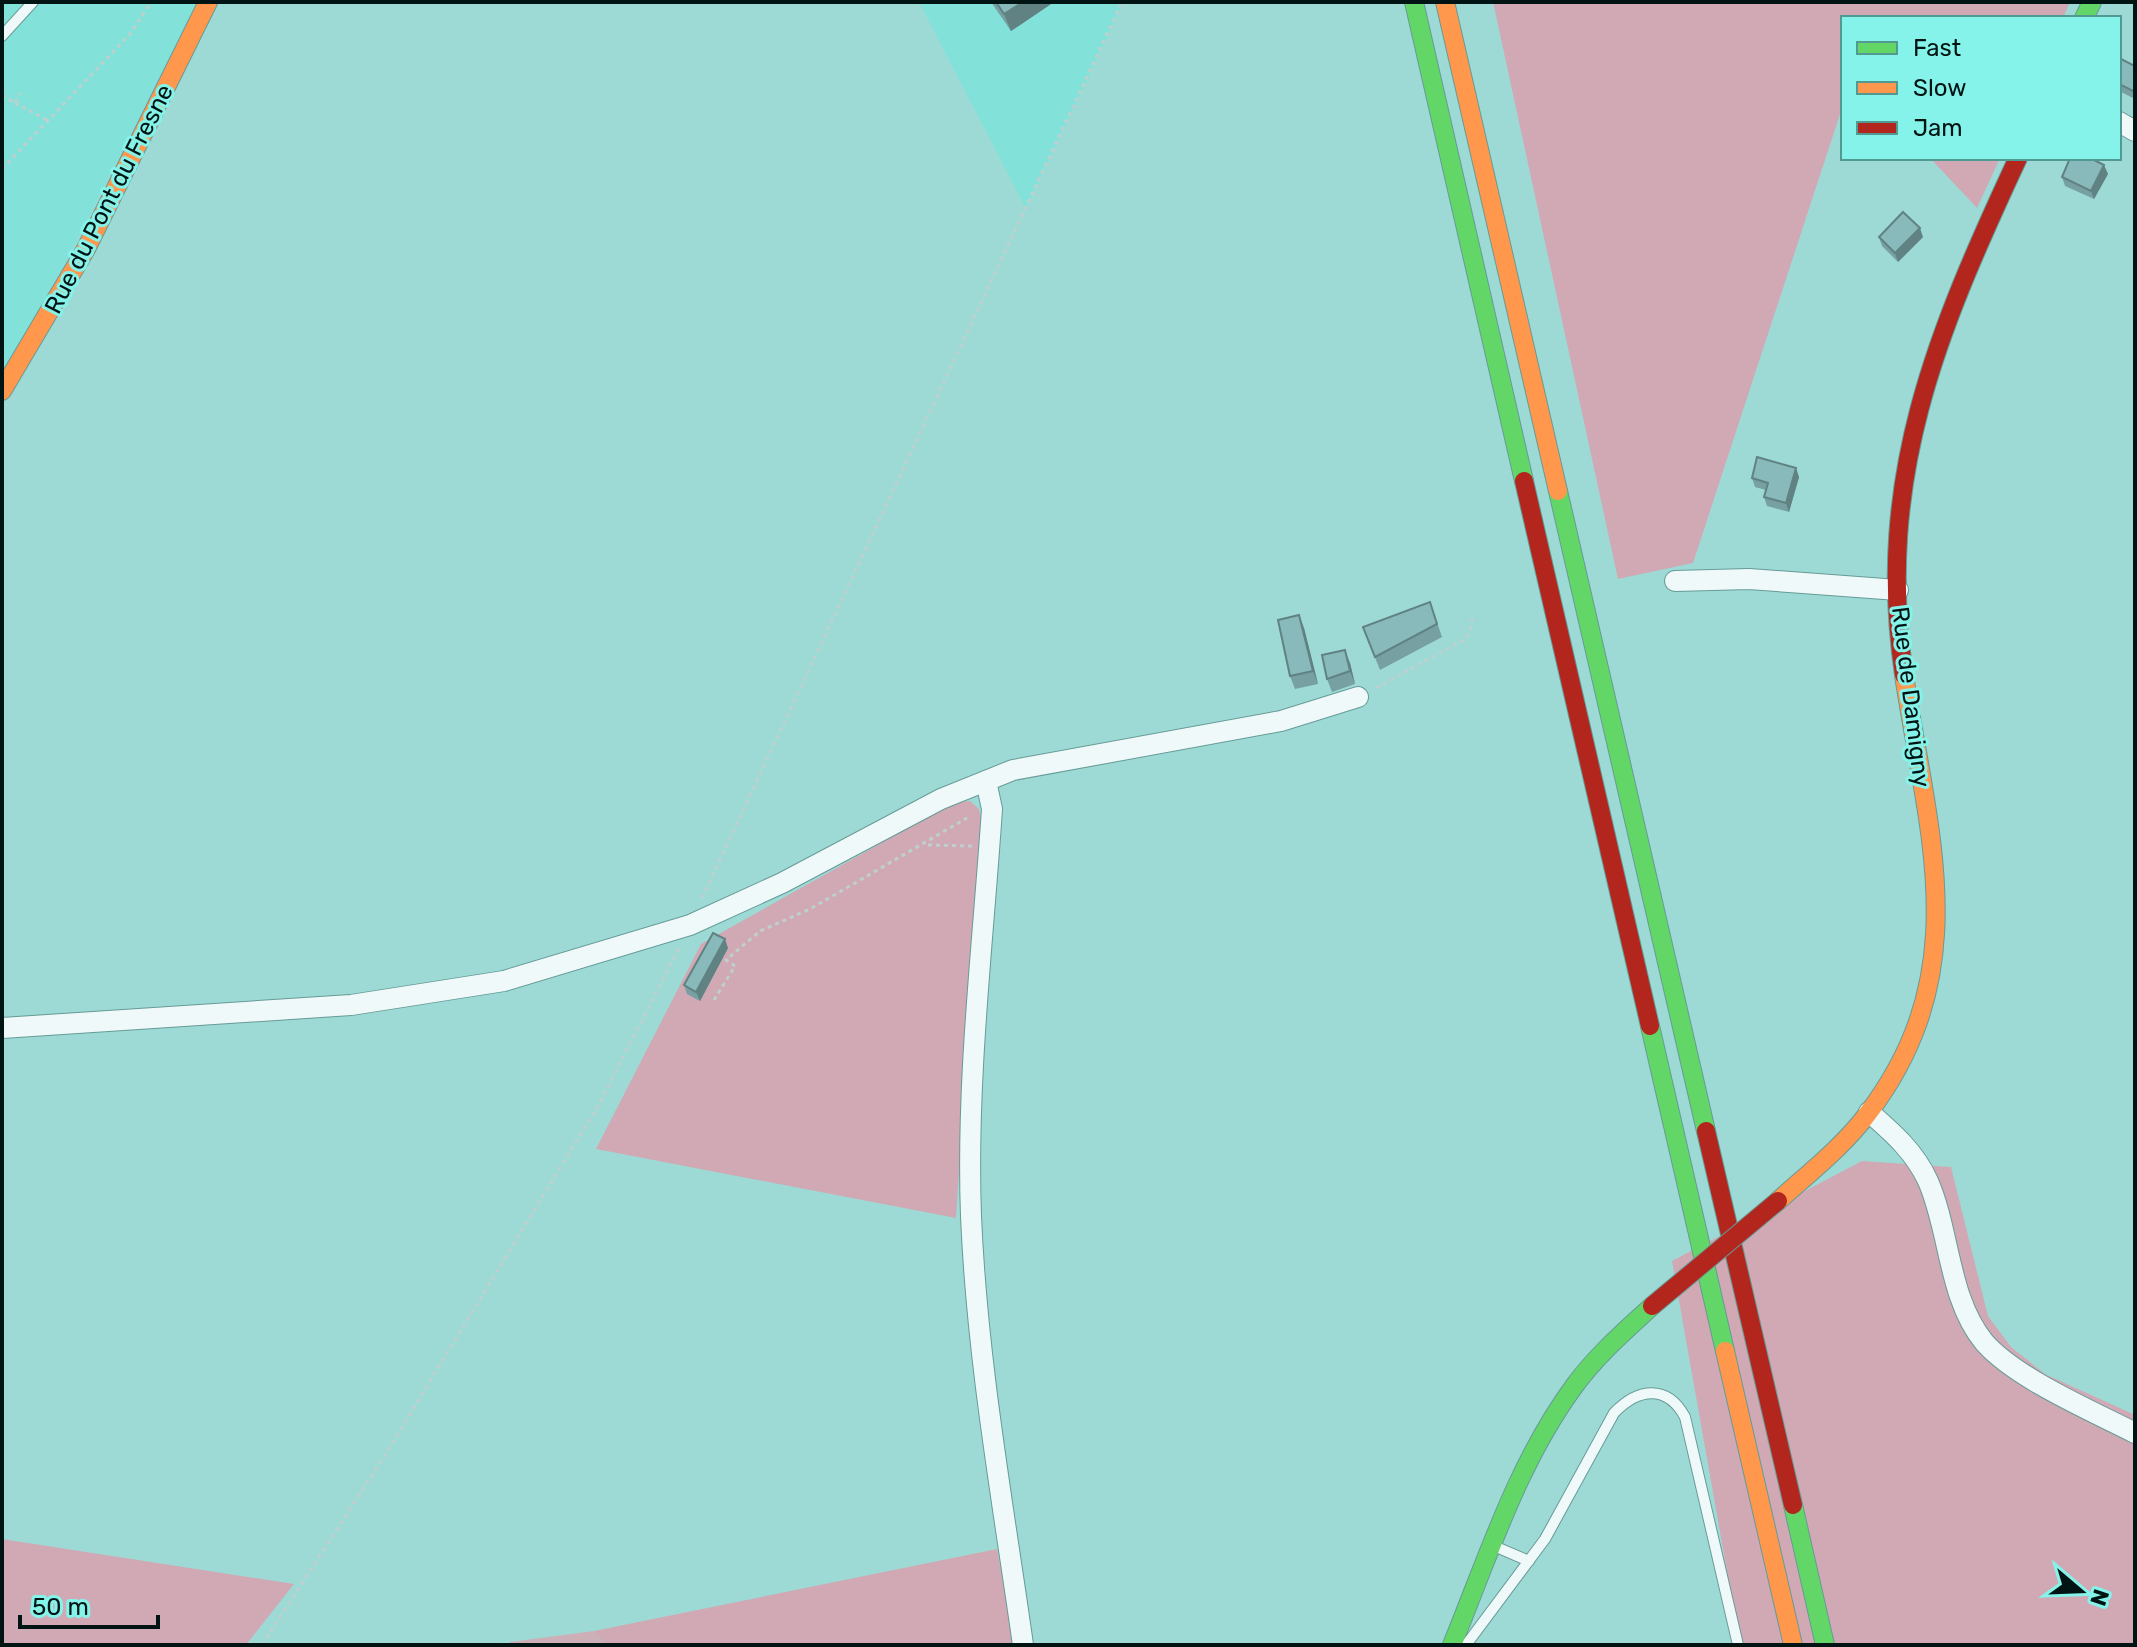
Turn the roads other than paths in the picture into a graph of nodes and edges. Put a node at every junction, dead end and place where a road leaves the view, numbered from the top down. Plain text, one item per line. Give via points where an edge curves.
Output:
1 (33, 2) edge
2 (208, 2) edge
3 (1414, 2) edge
4 (1445, 2) edge
5 (2, 36) edge
6 (2017, 160) edge
7 (2, 391) edge
8 (1675, 581) dead end
9 (1898, 590) junction
10 (1358, 697) road end
11 (986, 781) junction
12 (2, 1028) edge
13 (1869, 1112) junction
14 (2135, 1433) edge
15 (1494, 1545) junction
16 (1529, 1561) junction
17 (1023, 1645) edge
18 (1452, 1645) edge
19 (1466, 1645) edge
20 (1738, 1645) edge
21 (1793, 1645) edge
22 (1825, 1645) edge

1 - 5 lane
2 - 7 main road, Rue du Pont du Fresne via 87,245
3 - 21 main road
4 - 22 main road
6 - 9 main road, Rue de Damigny via 1957,290 1921,395 1902,506
8 - 9 street via 1749,579
9 - 13 main road, Rue de Damigny via 1904,670 1936,880 1939,946 1928,1003 1903,1060
10 - 11 street via 1281,721 1013,770
11 - 12 street via 690,925 504,981 351,1005
11 - 17 street via 992,809 971,1215 979,1331
13 - 14 street via 1906,1145 1928,1181 1967,1313 1982,1339 2000,1358
13 - 15 main road, Rue de Damigny, bridge via 1778,1201 1609,1345 1569,1393 1528,1461
15 - 16 lane
15 - 18 main road, Rue de Damigny
16 - 19 lane
16 - 20 lane via 1614,1413 1644,1391 1663,1394 1685,1417

